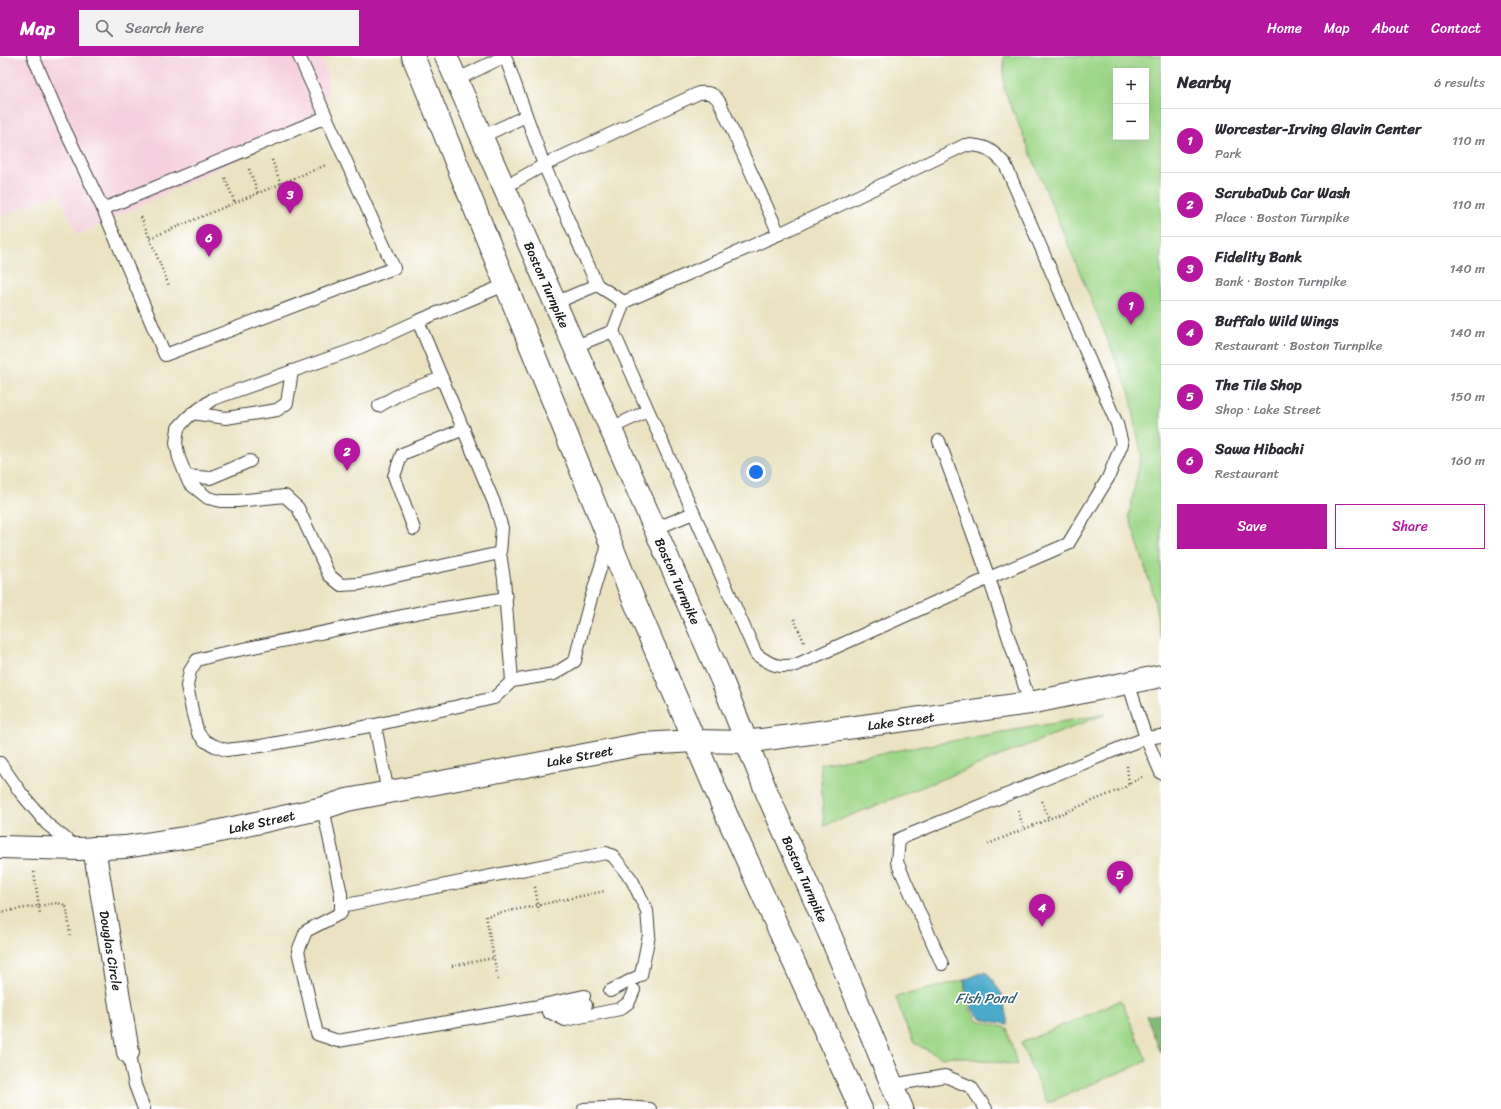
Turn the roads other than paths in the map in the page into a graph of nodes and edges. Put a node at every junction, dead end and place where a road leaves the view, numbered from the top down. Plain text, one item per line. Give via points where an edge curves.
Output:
1 (33, 56) edge
2 (299, 56) edge
3 (413, 56) edge
4 (446, 56) edge
5 (505, 56) edge
6 (456, 80) junction
7 (526, 116) junction
8 (326, 117) junction
9 (481, 137) junction
10 (544, 165) junction
11 (503, 188) junction
12 (103, 208) junction
13 (780, 234) junction
14 (505, 285) junction
15 (597, 285) junction
16 (624, 302) junction
17 (555, 303) junction
18 (418, 321) junction
19 (613, 332) junction
20 (573, 347) junction
21 (292, 371) junction
22 (442, 378) junction
23 (378, 406) dead end
24 (647, 411) junction
25 (192, 413) junction
26 (609, 428) junction
27 (464, 429) junction
28 (939, 441) dead end
29 (250, 461) dead end
30 (186, 476) junction
31 (693, 513) junction
32 (414, 529) dead end
33 (655, 529) junction
34 (610, 542) junction
35 (500, 553) junction
36 (989, 578) junction
37 (506, 598) junction
38 (1161, 676) edge
39 (512, 681) junction
40 (1128, 682) junction
41 (1030, 703) junction
42 (375, 725) junction
43 (1161, 736) edge
44 (1146, 738) junction
45 (695, 741) junction
46 (746, 742) junction
47 (0, 764) edge
48 (1160, 771) edge
49 (388, 793) junction
50 (323, 808) junction
51 (0, 847) edge
52 (86, 849) junction
53 (341, 906) junction
54 (942, 964) dead end
55 (641, 976) junction
56 (634, 990) junction
57 (533, 1007) junction
58 (549, 1012) junction
59 (128, 1052) joint
60 (892, 1085) junction
61 (144, 1109) edge
62 (584, 1109) edge
63 (650, 1109) edge
64 (861, 1109) edge
65 (902, 1109) edge
66 (986, 1109) edge

1 - 12 lane
2 - 8 lane
3 - 14 main road
4 - 6 main road, Boston Turnpike
5 - 6 lane
5 - 7 lane
6 - 9 main road, Boston Turnpike
7 - 9 lane
7 - 10 lane
8 - 12 lane
8 - 12 lane via 394,268 165,355
9 - 11 main road, Boston Turnpike
10 - 11 lane
10 - 13 lane via 699,93 709,92 716,96 720,103
10 - 15 lane
11 - 17 main road, Boston Turnpike
13 - 16 lane
13 - 36 lane via 965,145 979,145 993,151 1005,164 1117,424 1122,444 1108,478 1068,544
14 - 18 lane
14 - 34 main road
15 - 16 lane
15 - 17 lane
16 - 19 lane
17 - 20 main road, Boston Turnpike
18 - 21 lane via 361,347
18 - 22 lane
19 - 20 lane
19 - 24 lane
20 - 26 main road, Boston Turnpike
21 - 25 lane via 213,399
21 - 25 lane via 287,403 277,410 226,418
22 - 23 lane via 403,392
22 - 27 lane
24 - 26 lane
24 - 31 lane
25 - 30 lane via 178,428 176,443
26 - 33 main road, Boston Turnpike
27 - 32 lane via 402,454 394,476
27 - 35 lane via 496,505 502,528
28 - 36 lane
29 - 30 lane via 210,478
30 - 35 lane via 190,483 208,498 221,501 237,502 285,496 298,508 329,575 341,585 359,584
31 - 33 lane
31 - 36 lane via 756,654 768,663 781,667 796,665
33 - 46 main road, Boston Turnpike
34 - 39 lane via 593,589 575,661 554,674
34 - 45 main road
35 - 37 lane
36 - 41 lane
37 - 39 lane
37 - 42 lane via 426,611 220,654 197,660 190,672 187,686 198,733 205,741 226,750
38 - 40 main road, Lake Street
39 - 42 lane via 494,698
40 - 41 main road, Lake Street
40 - 44 lane
41 - 46 main road, Lake Street
42 - 49 lane
43 - 44 lane
44 - 48 lane
44 - 54 lane via 899,839 897,862
45 - 46 main road, Lake Street
45 - 49 main road, Lake Street via 642,744
45 - 64 main road
46 - 60 main road, Boston Turnpike
47 - 52 lane via 47,824
49 - 50 main road, Lake Street via 346,800
50 - 52 main road, Lake Street via 193,836 125,847
50 - 53 lane via 341,894
51 - 52 main road, Lake Street
52 - 59 main road, Douglas Circle
53 - 55 lane via 606,853 614,856 632,880 647,911 650,935
53 - 57 lane via 341,913 306,931 298,951 317,1034 338,1041
55 - 56 lane
55 - 56 lane via 611,995
56 - 58 lane via 629,1002 620,1009 565,1020
57 - 58 lane
57 - 58 lane via 585,1000
59 - 61 lane via 135,1085
60 - 65 main road, Boston Turnpike
60 - 66 lane via 945,1076 971,1087
62 - 63 lane

